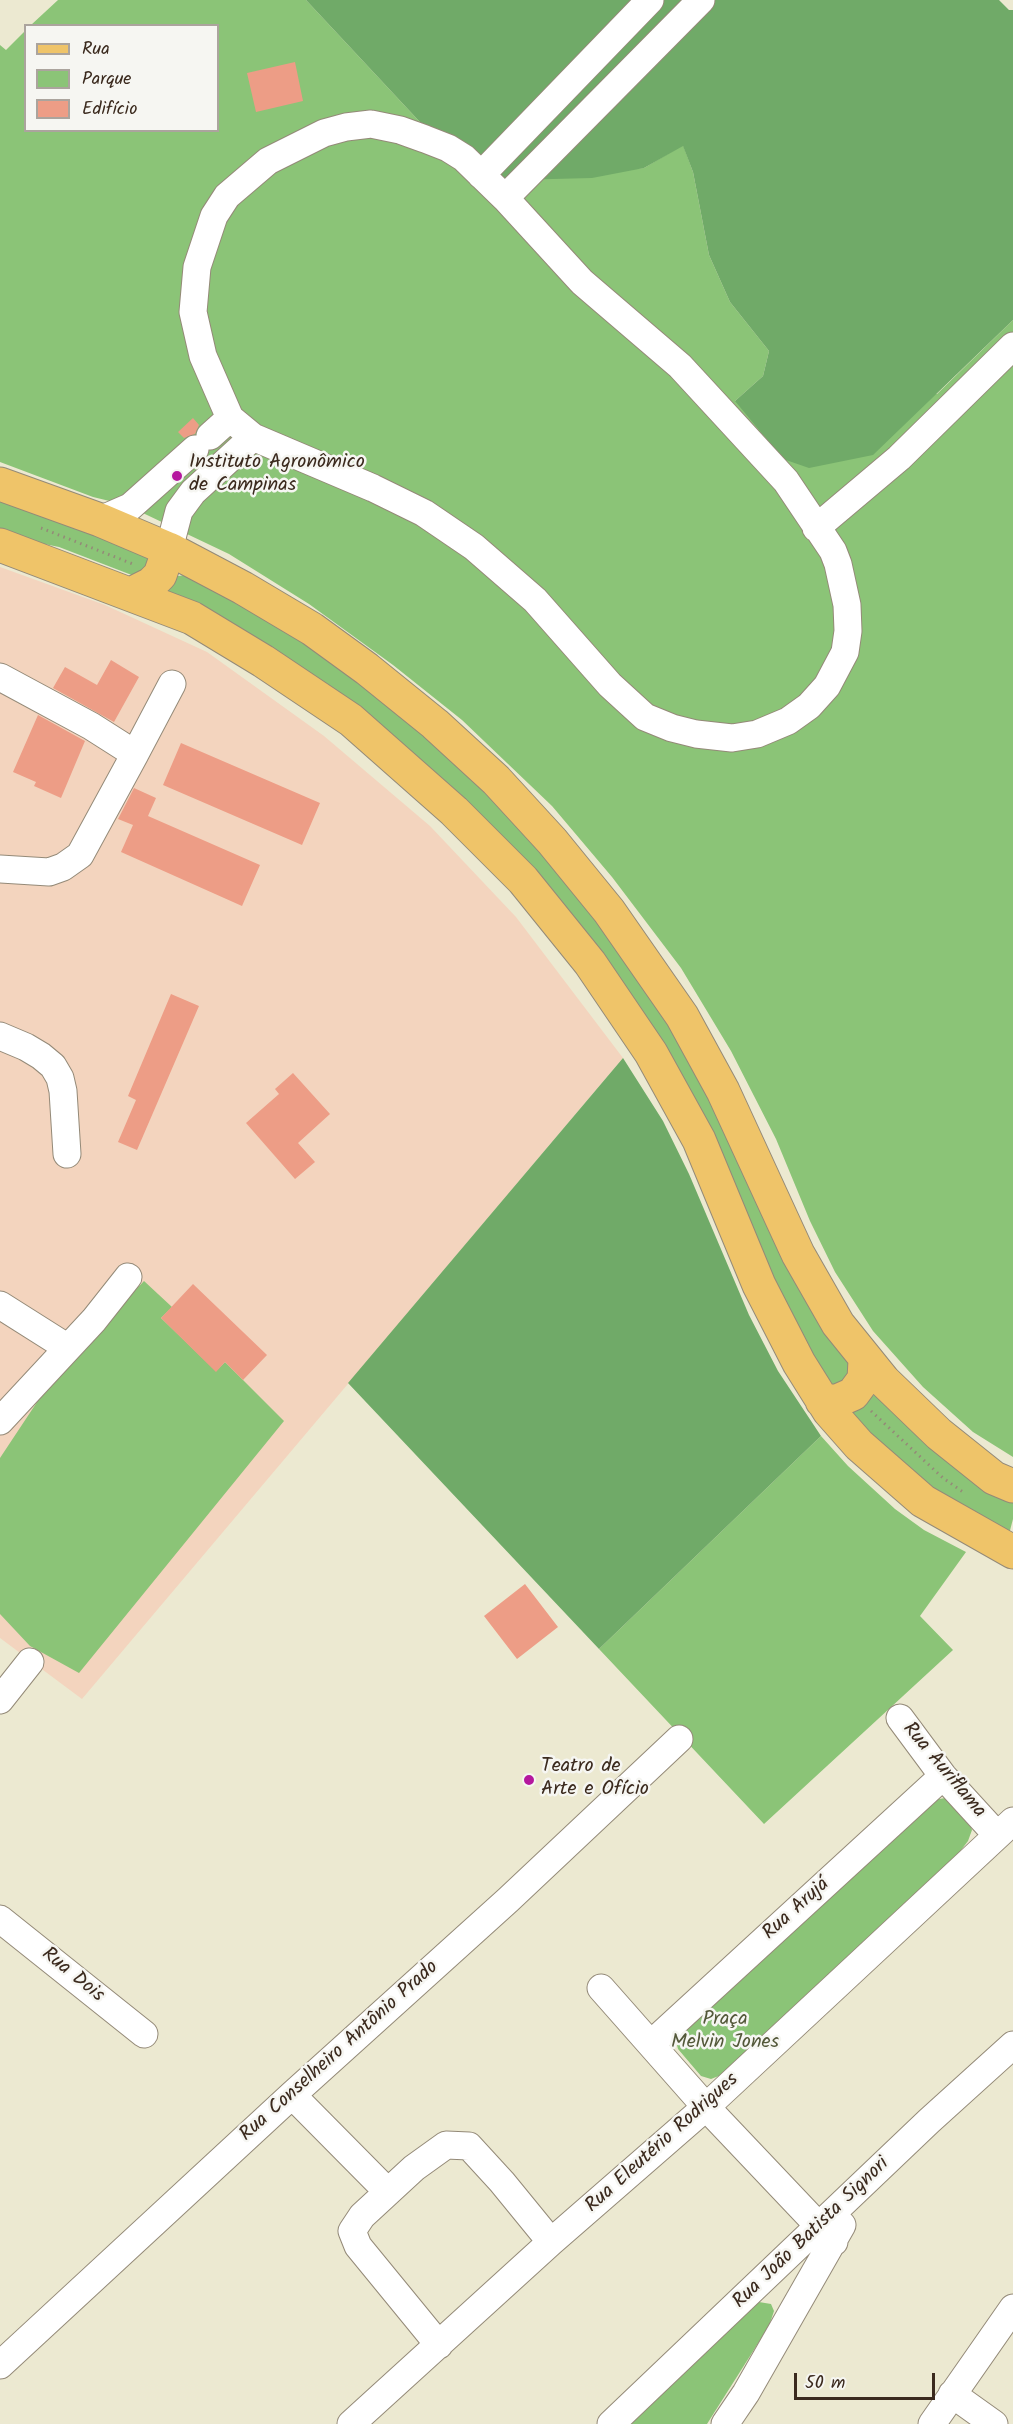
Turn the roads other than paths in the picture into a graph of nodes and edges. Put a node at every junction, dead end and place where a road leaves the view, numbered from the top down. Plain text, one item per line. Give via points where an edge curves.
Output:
1 (650, 0) edge
2 (701, 0) edge
3 (481, 175) junction
4 (506, 198) junction
5 (1013, 346) edge
6 (230, 418) junction
7 (253, 437) junction
8 (0, 484) edge
9 (150, 491) junction
10 (179, 511) junction
11 (100, 520) junction
12 (816, 528) junction
13 (0, 545) edge
14 (164, 562) junction
15 (130, 594) junction
16 (0, 677) edge
17 (172, 684) dead end
18 (135, 754) junction
19 (0, 868) edge
20 (0, 1036) edge
21 (68, 1155) dead end
22 (128, 1277) dead end
23 (0, 1305) edge
24 (68, 1348) junction
25 (865, 1360) junction
26 (838, 1397) junction
27 (0, 1421) edge
28 (1013, 1486) edge
29 (1013, 1552) edge
30 (30, 1662) dead end
31 (0, 1700) edge
32 (900, 1718) dead end
33 (679, 1739) dead end
34 (944, 1776) junction
35 (1005, 1828) edge
36 (0, 1919) edge
37 (601, 1988) dead end
38 (144, 2034) dead end
39 (651, 2044) junction
40 (1013, 2045) edge
41 (292, 2095) junction
42 (706, 2107) junction
43 (388, 2192) junction
44 (827, 2235) junction
45 (551, 2242) junction
46 (763, 2281) junction
47 (796, 2307) junction
48 (1013, 2308) edge
49 (439, 2345) junction
50 (0, 2365) edge
51 (952, 2394) junction
52 (351, 2424) edge
53 (611, 2424) edge
54 (725, 2424) edge
55 (932, 2424) edge
56 (994, 2424) edge

1 - 3 street
2 - 4 street
3 - 4 street
3 - 6 street via 448,148 371,124 324,133 268,161 227,196 203,244 193,312 203,356
4 - 12 street via 582,282 680,366 740,429 786,481
5 - 12 street via 899,458
6 - 7 street
6 - 9 street
7 - 10 street via 193,492
7 - 12 street via 424,513 474,547 535,600 610,685 645,717 696,734 732,738 757,734 788,722 827,686 845,652 847,605 833,550
8 - 11 main road
9 - 10 street
9 - 11 street via 130,507
10 - 14 street
11 - 14 main road
13 - 15 main road
14 - 15 main road via 152,584
14 - 25 main road via 243,588 312,629 466,751 518,802 636,948 681,1016 723,1091 798,1254 838,1324
15 - 26 main road via 192,618 351,720 454,811 523,880 590,963 651,1053 699,1140 759,1285 799,1364
16 - 18 street
17 - 18 street
18 - 19 street via 80,855 49,872
20 - 21 street via 41,1056 60,1078
22 - 24 street
23 - 24 street
24 - 27 street
25 - 26 main road via 864,1379
25 - 28 main road via 939,1434 994,1478
26 - 29 main road via 859,1445 923,1501
30 - 31 street
32 - 34 street, Rua Auriflama
33 - 41 street, Rua Conselheiro Antônio Prado
34 - 35 street, Rua Auriflama
34 - 39 street, Rua Arujá
35 - 42 street, Rua Eleutério Rodrigues
36 - 38 street, Rua Dois
37 - 39 street
39 - 42 street
40 - 44 street, Rua João Batista Signori via 862,2187
41 - 43 street
41 - 50 street, Rua Conselheiro Antônio Prado
42 - 44 street
42 - 45 street, Rua Eleutério Rodrigues
43 - 45 street via 446,2145 469,2146
43 - 49 street via 355,2224 353,2237
44 - 46 street, Rua João Batista Signori
44 - 47 street
45 - 49 street, Rua Eleutério Rodrigues
46 - 47 street
46 - 53 street, Rua João Batista Signori
47 - 54 street
48 - 51 street
49 - 52 street, Rua Eleutério Rodrigues
51 - 55 street
51 - 56 street

